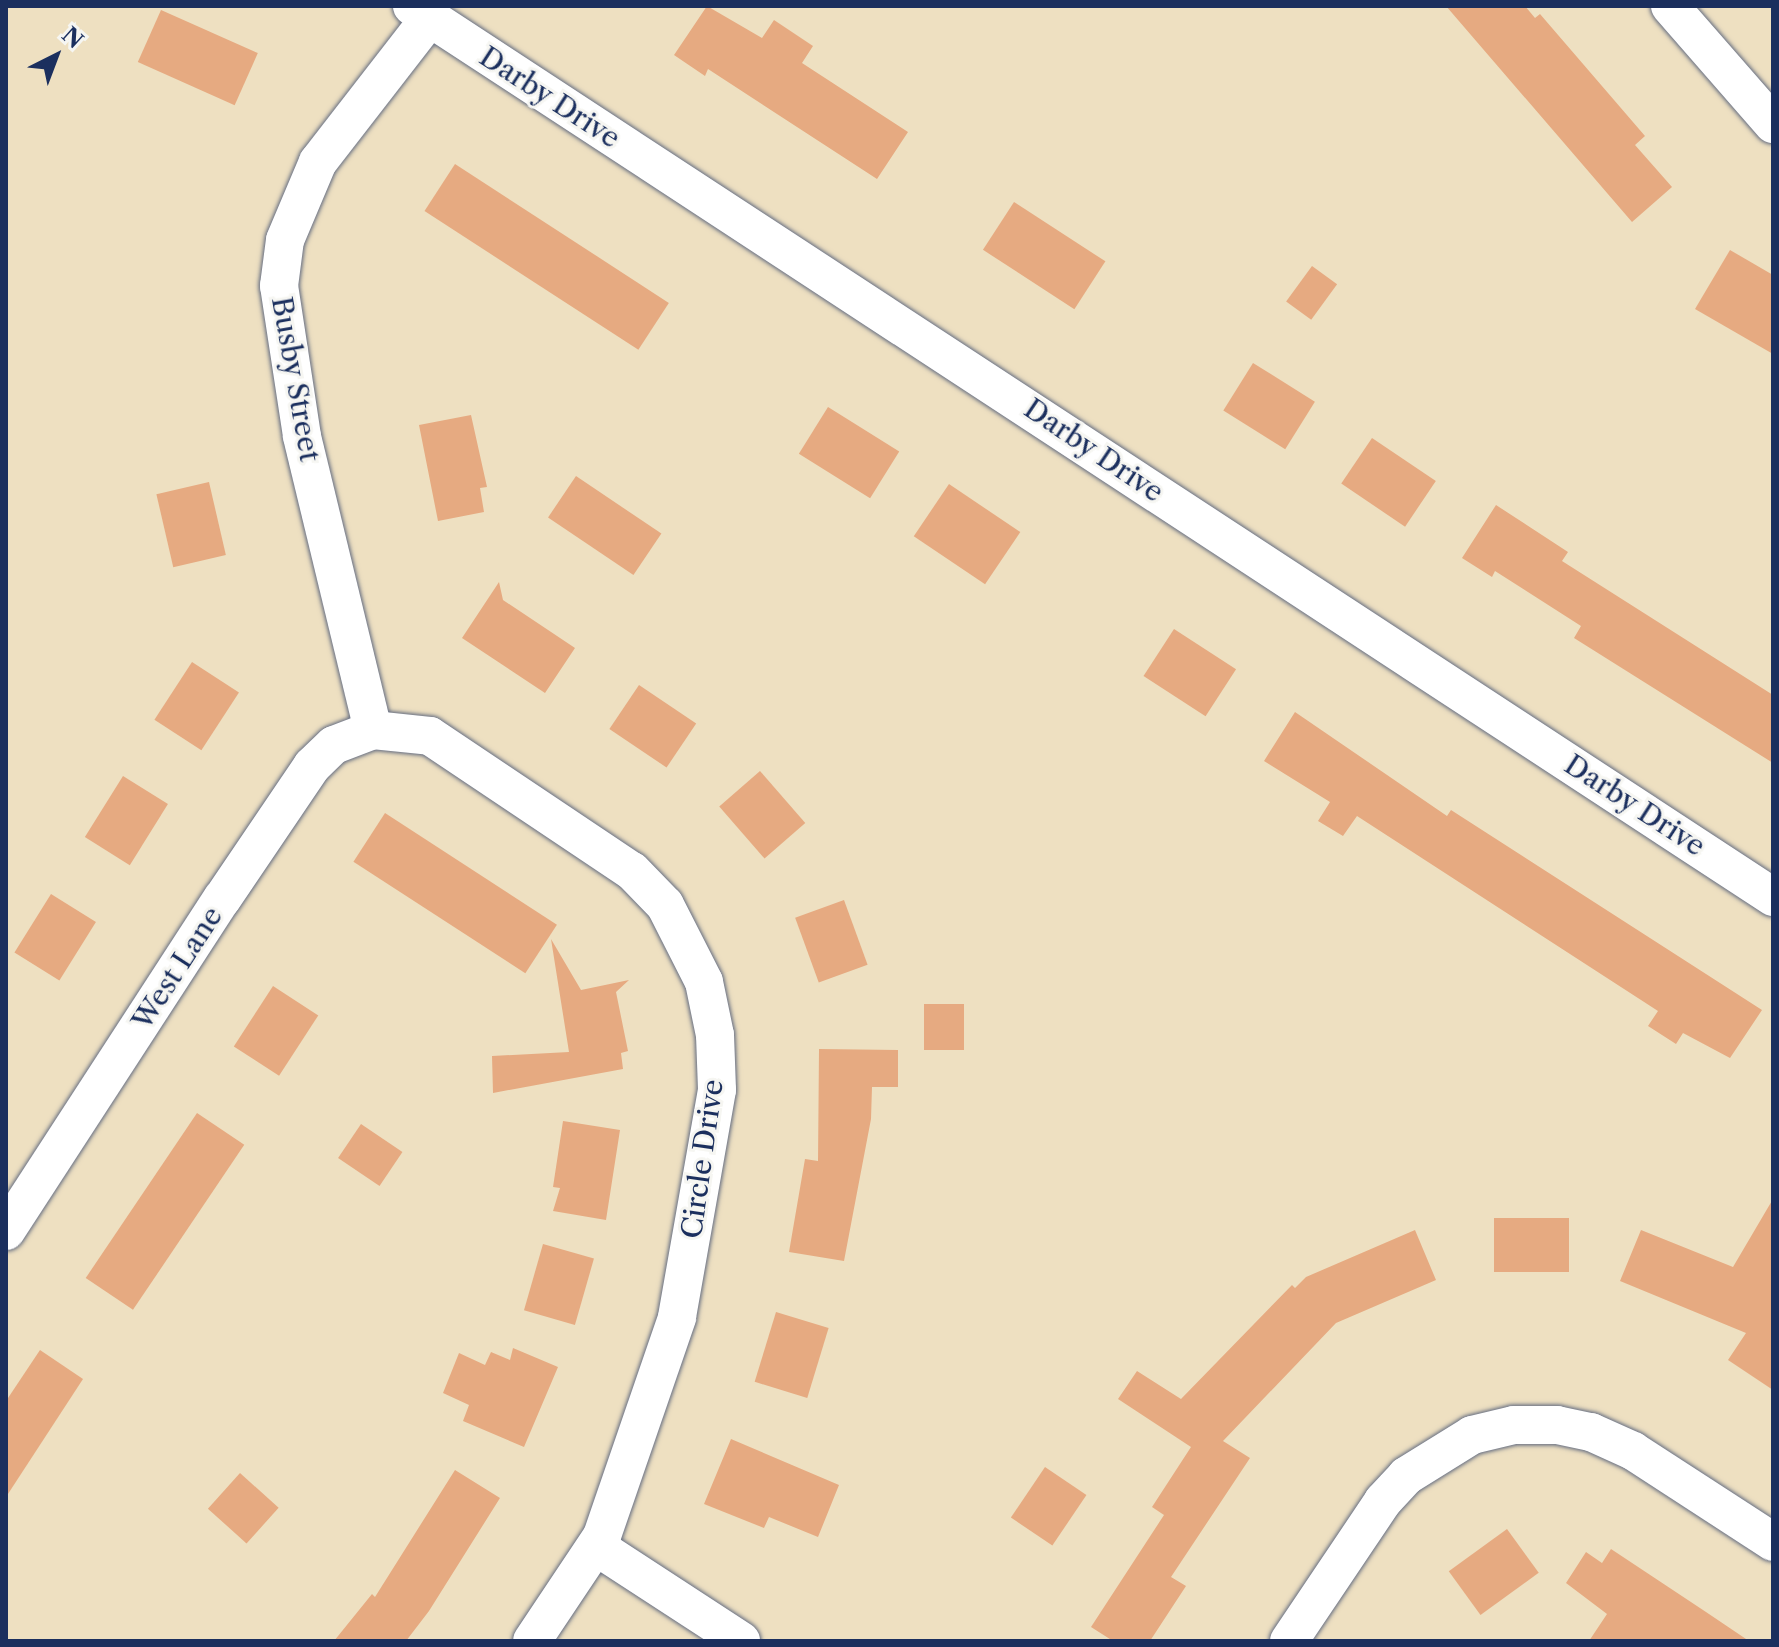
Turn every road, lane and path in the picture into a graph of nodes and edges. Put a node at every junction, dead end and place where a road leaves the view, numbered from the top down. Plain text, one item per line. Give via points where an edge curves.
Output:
1 (1670, 6) edge
2 (420, 12) edge
3 (1773, 124) edge
4 (373, 730) junction
5 (1773, 897) edge
6 (6, 1231) edge
7 (1773, 1542) edge
8 (597, 1547) junction
9 (532, 1641) edge
10 (741, 1641) edge
11 (1289, 1641) edge

1 - 3 street
2 - 4 street, Busby Street via 318,162 285,240 279,286 302,436
2 - 5 street, Darby Drive
4 - 6 street, West Lane via 334,745 312,766
4 - 8 street, Circle Drive via 430,736 632,871 665,905 704,982 715,1035 717,1090 677,1318
7 - 11 street via 1633,1451 1591,1432 1514,1425 1472,1435 1406,1476
8 - 9 street, Circle Drive
8 - 10 street

